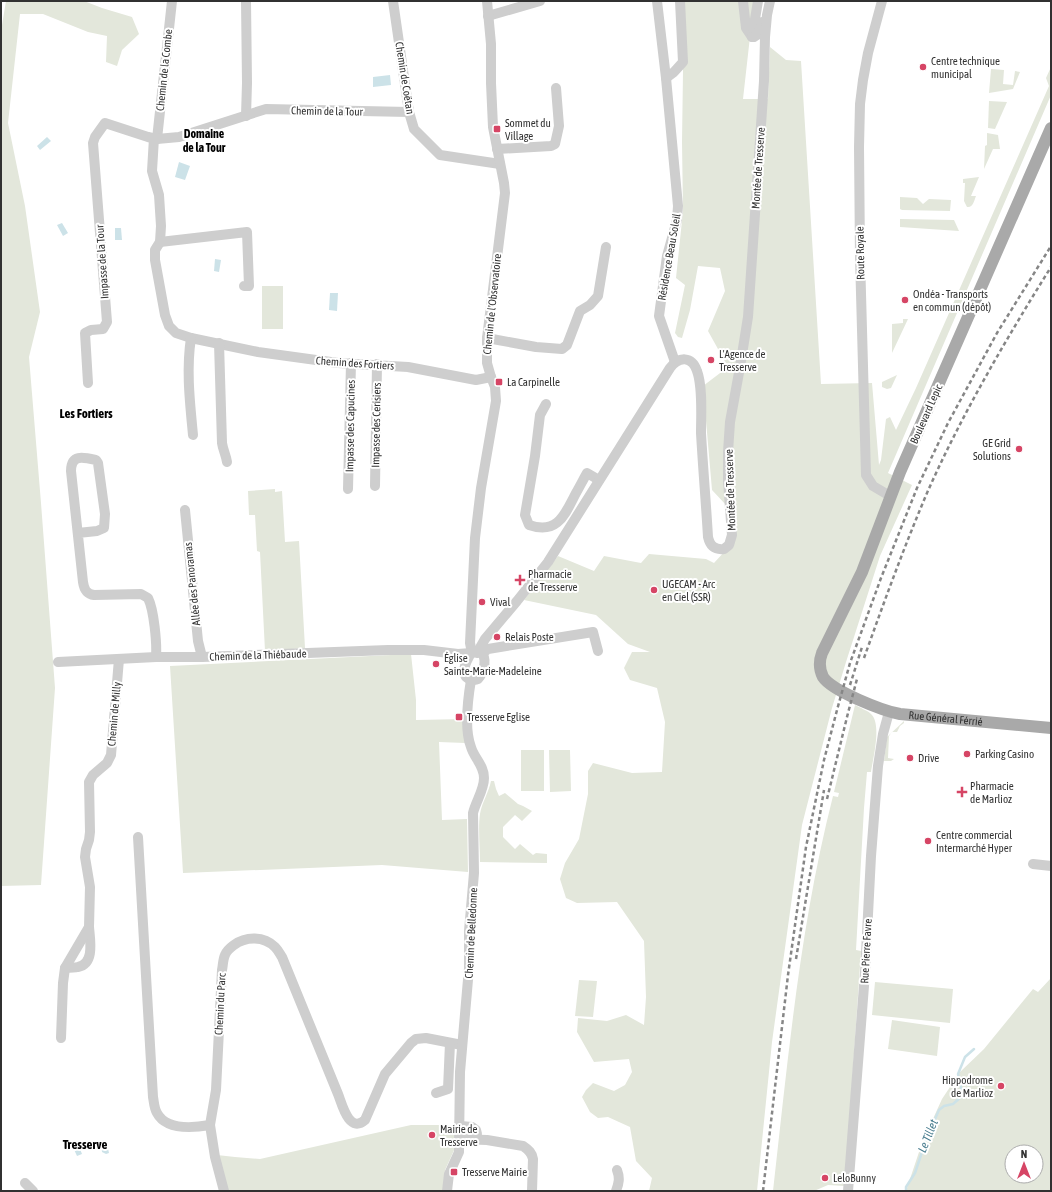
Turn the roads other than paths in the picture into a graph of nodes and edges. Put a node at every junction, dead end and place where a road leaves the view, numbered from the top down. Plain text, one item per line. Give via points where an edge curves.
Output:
1 (172, 1) edge
2 (246, 1) edge
3 (393, 1) edge
4 (487, 1) edge
5 (540, 1) edge
6 (657, 1) edge
7 (680, 1) edge
8 (742, 1) edge
9 (758, 1) edge
10 (766, 1) edge
11 (770, 1) edge
12 (882, 1) edge
13 (488, 16) junction
14 (752, 37) junction
15 (666, 78) junction
16 (556, 88) dead end
17 (409, 112) junction
18 (246, 116) junction
19 (101, 128) joint
20 (1051, 128) edge
21 (156, 139) junction
22 (497, 149) junction
23 (500, 164) junction
24 (152, 171) joint
25 (160, 242) junction
26 (606, 246) dead end
27 (244, 286) dead end
28 (192, 338) junction
29 (486, 338) junction
30 (218, 343) junction
31 (675, 362) junction
32 (351, 363) junction
33 (377, 364) junction
34 (491, 377) junction
35 (88, 384) dead end
36 (546, 404) dead end
37 (193, 435) dead end
38 (226, 462) dead end
39 (599, 480) junction
40 (375, 486) dead end
41 (348, 489) dead end
42 (890, 496) junction
43 (185, 510) dead end
44 (78, 533) junction
45 (598, 651) dead end
46 (474, 655) junction
47 (156, 657) junction
48 (202, 657) junction
49 (119, 659) junction
50 (58, 662) dead end
51 (471, 680) junction
52 (844, 692) joint
53 (889, 712) junction
54 (1051, 728) edge
55 (138, 837) dead end
56 (1033, 864) dead end
57 (1051, 866) edge
58 (89, 928) junction
59 (65, 968) junction
60 (61, 1038) dead end
61 (450, 1043) junction
62 (462, 1045) junction
63 (436, 1092) dead end
64 (210, 1125) junction
65 (460, 1126) junction
66 (459, 1139) junction
67 (473, 1139) junction
68 (617, 1170) dead end
69 (25, 1183) dead end
70 (33, 1191) edge
71 (224, 1191) edge
72 (448, 1191) edge
73 (532, 1191) edge
74 (616, 1191) edge
75 (848, 1191) edge

1 - 21 street, Chemin de la Combe
2 - 18 street
3 - 17 street, Chemin de Coëtan
4 - 13 street, Chemin de l'Observatoire
5 - 13 street
6 - 15 street, Résidence Beau Soleil
7 - 15 street via 683,62
8 - 14 street via 746,28
9 - 14 street
10 - 14 street via 759,32 757,36
11 - 31 street, Montée de Tresserve via 765,36 748,317 730,422 728,482 732,535 729,545 724,549 712,546 708,537 700,382 697,370 689,360
12 - 42 street, Route Royale via 868,53 860,104 859,238 866,475 873,486
13 - 22 street, Chemin de l'Observatoire via 493,127
15 - 31 street, Résidence Beau Soleil via 678,206 667,256 659,316
16 - 22 street via 559,126 555,144
17 - 18 street, Chemin de la Tour via 266,109
17 - 23 street, Chemin de Coëtan via 414,129 440,155
18 - 21 street, Chemin de la Tour via 179,137
19 - 21 street, Chemin de la Tour via 105,123
19 - 35 street, Impasse de la Tour via 93,143 107,322 103,329 85,333
20 - 42 main road, Boulevard Lepic
21 - 24 street, Chemin de la Combe
22 - 23 street, Chemin de l'Observatoire
23 - 29 street, Chemin de l'Observatoire via 504,200
24 - 25 street, Chemin des Fortiers via 159,196
25 - 27 street via 247,232 249,286
25 - 28 street, Chemin des Fortiers via 155,250 155,260 165,315 169,326 176,333
26 - 29 street via 598,296 580,311 567,345 562,349
28 - 30 street, Chemin des Fortiers
28 - 37 street via 189,350 189,378
29 - 34 street, Chemin de l'Observatoire via 487,363
30 - 32 street, Chemin des Fortiers via 258,352
30 - 38 street via 222,443
31 - 39 street
32 - 33 street, Chemin des Fortiers
32 - 41 street, Impasse des Capucines
33 - 34 street, Chemin des Fortiers via 476,380
33 - 40 street, Impasse des Cerisiers
34 - 46 street, Chemin de l'Observatoire via 496,401 481,488 474,551 470,643
36 - 39 street via 540,416 525,515 529,525 547,527 556,524 563,518 587,473
39 - 46 street via 548,562
42 - 52 main road, Boulevard Lepic via 862,572 820,660 821,673 825,680
43 - 48 street, Allée des Panoramas via 198,641
44 - 44 street via 71,466 74,460 81,457 96,460 98,464 106,514 104,528
44 - 47 street via 83,582 87,592 94,595 141,594 148,598 152,608
45 - 46 street via 593,632 488,649
46 - 48 street, Chemin de la Thiébaude via 424,650 388,650
46 - 51 street via 464,673
46 - 51 street via 485,659 479,678
47 - 48 street, Chemin de la Thiébaude
47 - 49 street, Chemin de la Thiébaude
49 - 50 street, Chemin de la Thiébaude
49 - 58 street, Chemin de Milly via 111,755 89,782 90,832 85,857 90,886
51 - 62 street, Chemin de Belledonne via 467,703 469,742 484,776 483,788 473,813 474,873
52 - 53 main road, Rue Général Férrié
53 - 54 main road, Rue Général Férrié
53 - 75 street, Rue Pierre Favre via 878,766
55 - 64 street via 154,1106 161,1118 171,1124 191,1127
56 - 57 street
58 - 59 street, Chemin de Milly
58 - 59 street, Chemin de Milly via 89,960 79,967
59 - 60 street, Chemin de Milly
61 - 62 street, Chemin du Parc
61 - 63 street via 448,1089
61 - 64 street, Chemin du Parc via 420,1038 413,1041 384,1074 365,1120 358,1123 351,1121 346,1115 282,957 274,946 262,940 253,938 239,941 225,954 222,970 216,1090
62 - 65 street, Chemin de Belledonne
64 - 71 street
65 - 66 street, Chemin de Belledonne
65 - 67 street via 476,1130 477,1134
66 - 67 street
66 - 72 street, Chemin de Belledonne via 459,1152 449,1174
67 - 73 street via 523,1146 528,1149 533,1159
68 - 74 street via 619,1182
69 - 70 street

